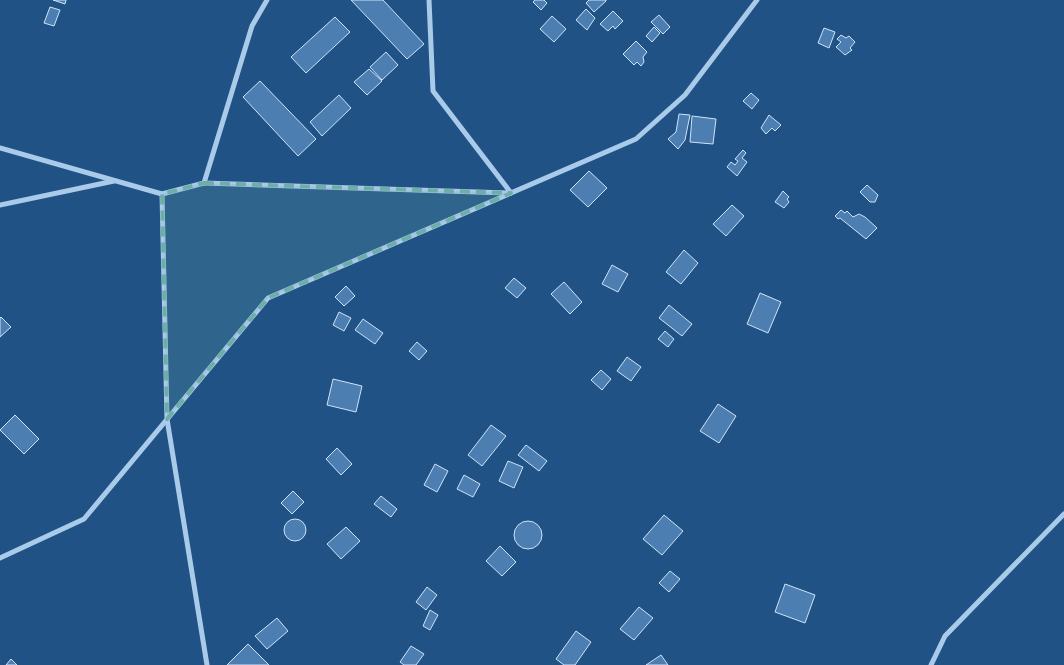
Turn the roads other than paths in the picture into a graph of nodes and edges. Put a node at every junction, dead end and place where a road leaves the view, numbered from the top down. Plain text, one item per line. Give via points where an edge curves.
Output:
1 (267, 0) edge
2 (429, 0) edge
3 (757, 0) edge
4 (0, 148) edge
5 (116, 181) junction
6 (204, 183) junction
7 (162, 194) junction
8 (511, 194) junction
9 (0, 206) edge
10 (167, 419) junction
11 (1064, 514) edge
12 (0, 558) edge
13 (207, 665) edge
14 (931, 665) edge

1 - 6 street via 252,26
2 - 8 street via 433,91
3 - 8 street via 685,95 636,139
4 - 5 street
5 - 7 street
5 - 9 street
6 - 7 street
6 - 8 street
7 - 10 street
8 - 10 street via 268,298
10 - 12 street via 84,519
10 - 13 street
11 - 14 street via 945,636

